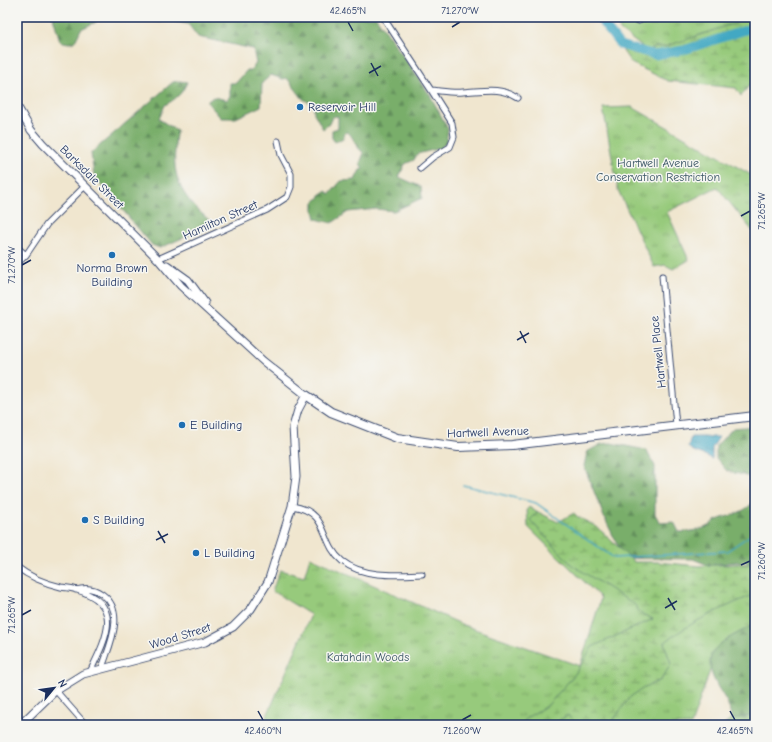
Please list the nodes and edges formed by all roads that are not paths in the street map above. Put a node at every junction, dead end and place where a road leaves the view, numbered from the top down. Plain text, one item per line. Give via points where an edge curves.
1 (383, 17) edge
2 (629, 17) edge
3 (646, 17) edge
4 (431, 90) junction
5 (518, 98) dead end
6 (17, 106) edge
7 (278, 141) dead end
8 (420, 168) dead end
9 (85, 186) junction
10 (17, 247) edge
11 (26, 255) junction
12 (158, 259) junction
13 (17, 264) edge
14 (662, 276) dead end
15 (188, 280) joint
16 (181, 286) joint
17 (214, 314) junction
18 (306, 395) junction
19 (755, 416) edge
20 (676, 425) junction
21 (292, 506) junction
22 (17, 567) edge
23 (422, 574) dead end
24 (76, 590) junction
25 (102, 668) junction
26 (90, 672) junction
27 (56, 691) junction
28 (20, 725) edge
29 (86, 725) edge
30 (200, 725) edge
31 (217, 725) edge

1 - 4 street
2 - 3 street via 639,21
4 - 5 street via 463,92 489,89 509,92
4 - 8 street via 452,123 454,137 450,147
6 - 9 street, Barksdale Street via 31,130
7 - 12 street, Hamilton Street via 281,156 291,174 291,187 287,197 267,210
9 - 11 street via 47,224
9 - 12 street, Barksdale Street
10 - 11 street
11 - 13 street
12 - 15 street, Barksdale Street
12 - 16 street, Barksdale Street
14 - 20 street, Hartwell Place
15 - 17 street, Hartwell Avenue
16 - 17 street, Hartwell Avenue
17 - 18 street, Hartwell Avenue via 263,361
18 - 20 main road, Hartwell Avenue via 331,412 376,431 397,438 458,447 512,445
18 - 21 street, Wood Street via 293,427 296,477
19 - 20 main road, Hartwell Avenue
21 - 23 street via 306,508 324,529 334,554 356,569 378,574
21 - 25 street, Wood Street via 268,582 251,609 233,628 221,636 190,647
22 - 24 street via 41,582
24 - 25 street via 97,590 111,603 114,611 114,633
24 - 26 street via 99,601 108,616 105,636
25 - 26 street, Wood Street
26 - 27 street, Wood Street
27 - 28 street, Wood Street
27 - 29 street
30 - 31 street

